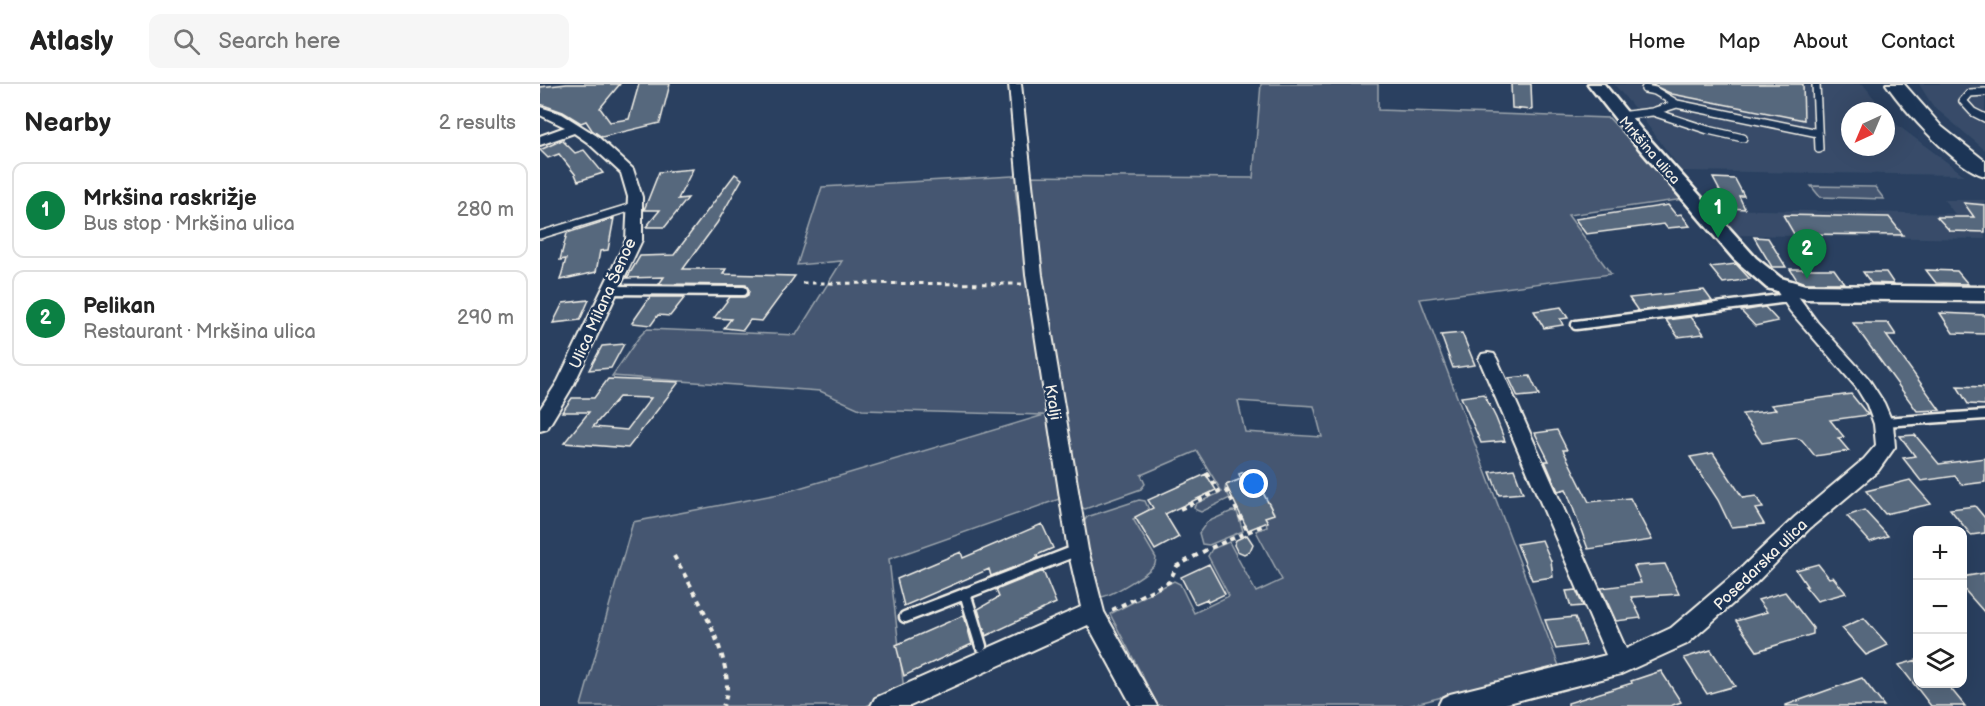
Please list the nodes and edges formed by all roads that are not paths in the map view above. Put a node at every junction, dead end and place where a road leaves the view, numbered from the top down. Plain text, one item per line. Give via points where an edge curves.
1 (1015, 84) edge
2 (1596, 84) edge
3 (1816, 84) edge
4 (1895, 84) edge
5 (1645, 89) dead end
6 (1985, 92) edge
7 (1677, 104) junction
8 (540, 111) edge
9 (1652, 112) junction
10 (1620, 116) junction
11 (1985, 118) edge
12 (575, 128) junction
13 (1818, 133) junction
14 (1743, 138) dead end
15 (540, 141) edge
16 (1819, 149) dead end
17 (1985, 170) edge
18 (634, 206) junction
19 (540, 235) edge
20 (610, 290) junction
21 (743, 291) dead end
22 (1786, 293) junction
23 (1985, 294) edge
24 (1576, 325) dead end
25 (1488, 358) dead end
26 (1985, 415) edge
27 (1884, 422) junction
28 (540, 424) edge
29 (1886, 447) joint
30 (1078, 550) junction
31 (965, 593) junction
32 (1102, 611) junction
33 (904, 617) dead end
34 (981, 646) dead end
35 (1621, 663) junction
36 (883, 706) edge
37 (1145, 706) edge
38 (1450, 706) edge

1 - 30 street, Kralji via 1035,284
2 - 10 street, Mrkšina ulica
3 - 13 lane
4 - 17 main road via 1936,131
5 - 7 lane
6 - 11 lane via 1970,93 1963,101 1972,112
7 - 9 lane
7 - 13 lane
8 - 12 street, Ulica Milana Šenoe
9 - 10 lane
9 - 14 lane
10 - 22 street, Mrkšina ulica via 1752,264
12 - 15 street
12 - 18 street, Ulica Milana Šenoe via 628,172
13 - 16 lane
18 - 19 lane
18 - 20 street, Ulica Milana Šenoe via 634,240
20 - 21 lane
20 - 28 street, Ulica Milana Šenoe via 565,384
22 - 23 street, Mrkšina ulica
22 - 24 lane
22 - 27 street, Mrkšina ulica via 1864,387
25 - 35 street
26 - 27 lane
27 - 29 street, Mrkšina ulica
29 - 35 street, Posedarska ulica via 1701,619 1679,636
30 - 31 lane
30 - 32 street, Kralji
31 - 33 lane
31 - 34 lane
32 - 36 street
32 - 37 street, Kralji via 1102,633
35 - 38 street, Posedarska ulica

